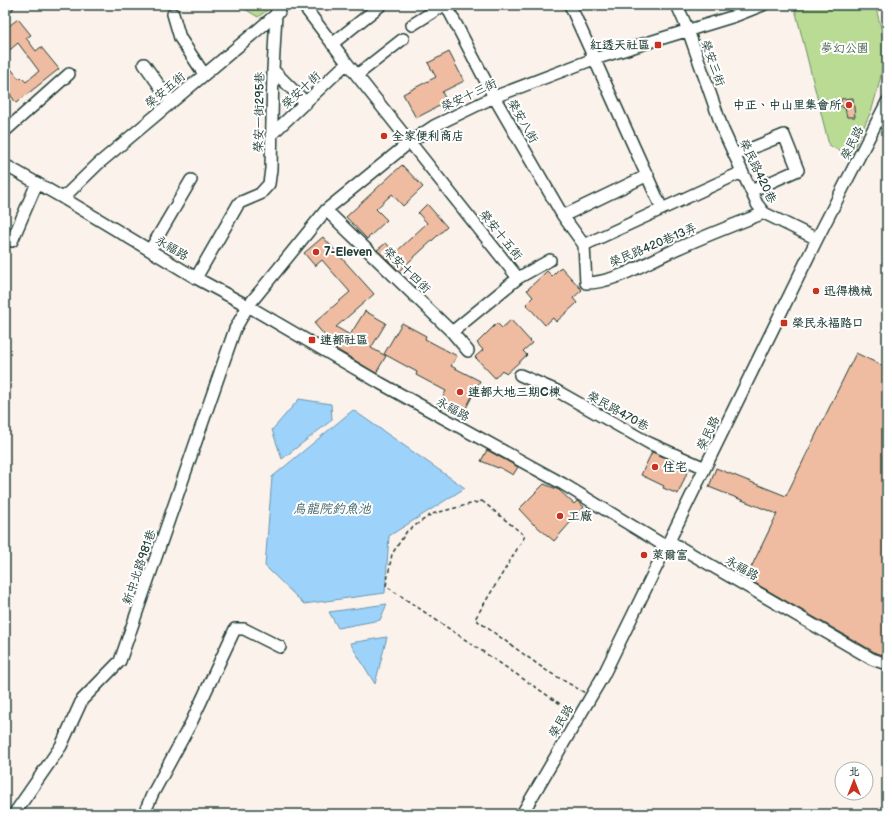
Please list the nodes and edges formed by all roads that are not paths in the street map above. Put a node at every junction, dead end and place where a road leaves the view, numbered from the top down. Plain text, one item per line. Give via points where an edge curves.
1 (8, 5) edge
2 (287, 5) edge
3 (303, 5) edge
4 (381, 5) edge
5 (445, 5) edge
6 (570, 5) edge
7 (677, 5) edge
8 (759, 6) edge
9 (5, 7) edge
10 (278, 9) edge
11 (734, 10) edge
12 (173, 14) dead end
13 (412, 24) dead end
14 (688, 30) junction
15 (403, 39) dead end
16 (332, 44) junction
17 (595, 58) junction
18 (347, 63) junction
19 (144, 64) dead end
20 (273, 70) junction
21 (69, 74) dead end
22 (204, 74) junction
23 (357, 75) junction
24 (494, 97) junction
25 (172, 102) junction
26 (887, 102) edge
27 (306, 103) junction
28 (723, 130) joint
29 (5, 131) edge
30 (271, 135) junction
31 (410, 142) junction
32 (735, 155) junction
33 (5, 165) edge
34 (742, 172) junction
35 (648, 175) junction
36 (191, 180) dead end
37 (37, 183) junction
38 (751, 191) junction
39 (63, 198) junction
40 (662, 209) junction
41 (326, 210) junction
42 (764, 213) junction
43 (562, 216) junction
44 (817, 239) junction
45 (12, 241) dead end
46 (584, 245) junction
47 (150, 250) junction
48 (550, 260) dead end
49 (196, 278) junction
50 (518, 278) junction
51 (248, 306) junction
52 (452, 332) junction
53 (468, 351) dead end
54 (520, 375) dead end
55 (705, 468) junction
56 (669, 541) junction
57 (280, 647) dead end
58 (887, 664) edge
59 (14, 814) edge
60 (144, 814) edge
61 (522, 814) edge

1 - 9 street
2 - 10 street, 榮安五街
3 - 16 street, 榮安十五街
4 - 16 street
5 - 13 street
5 - 24 street, 榮安八街
6 - 17 street
7 - 14 street, 榮安三街
8 - 11 street, 榮安十三街
10 - 20 street, 榮安一街295巷
10 - 22 street, 榮安五街
11 - 14 street, 榮安十三街
12 - 22 street via 180,38
14 - 17 street, 榮安十三街
14 - 28 street, 榮安三街
15 - 23 street
16 - 18 street, 榮安十五街
17 - 24 street, 榮安十三街
17 - 35 street
18 - 23 street, 榮安十五街
18 - 27 street, 榮安十街
19 - 25 street
20 - 27 street
20 - 30 street, 榮安一街295巷
21 - 29 street
22 - 25 street, 榮安五街
23 - 31 street, 榮安十五街
24 - 31 street, 榮安十三街 via 434,126
24 - 43 street, 榮安八街
25 - 39 street, 榮安五街 via 98,164
26 - 44 street, 榮民路
27 - 30 street, 榮安十街
28 - 32 street, 榮民路420巷
30 - 49 street, 榮安一街295巷 via 269,184 260,194 239,203
31 - 41 street, 榮安十三街
31 - 50 street, 榮安十五街
32 - 34 street, 榮民路420巷
32 - 38 street via 784,135 798,170
33 - 37 street, 永福路
34 - 38 street, 榮民路420巷
34 - 40 street
35 - 40 street
35 - 43 street
36 - 47 street
37 - 39 street, 永福路
37 - 45 street
38 - 42 street, 榮民路420巷
39 - 47 street, 永福路
40 - 46 street
41 - 51 street, 榮安十三街
41 - 52 street, 榮安十四街
42 - 44 street, 榮民路420巷
42 - 46 street, 榮民路420巷13弄 via 595,283 586,283
43 - 46 street, 榮安八街
44 - 55 street, 榮民路
47 - 49 street, 永福路
48 - 50 street
49 - 51 street, 永福路
50 - 52 street, 榮安十五街
51 - 56 street, 永福路 via 380,383 564,484 665,546
51 - 59 street, 新中北路981巷 via 235,329 120,661 82,700 61,746
52 - 53 street, 榮安十四街
54 - 55 street, 榮民路470巷 via 556,391 648,443
55 - 56 street, 榮民路
56 - 58 street, 永福路 via 872,659
56 - 61 street, 榮民路 via 603,676
57 - 60 street via 244,629 235,629 191,723

